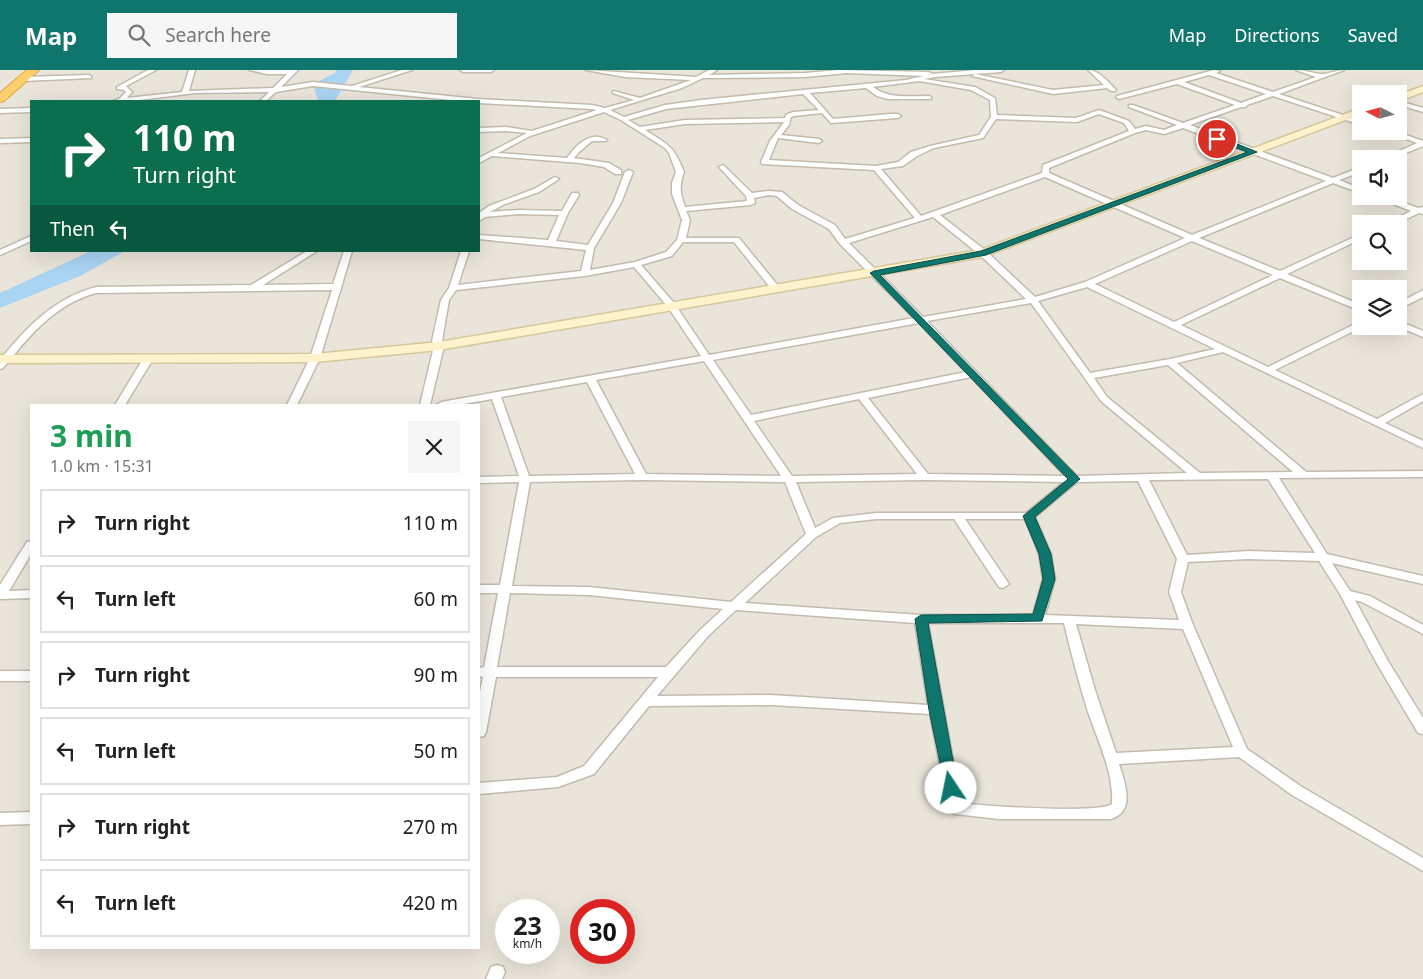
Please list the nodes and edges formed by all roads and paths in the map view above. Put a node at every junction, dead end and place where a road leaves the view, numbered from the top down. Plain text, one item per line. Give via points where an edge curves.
1 (34, 70) edge
2 (79, 70) edge
3 (153, 70) edge
4 (192, 70) edge
5 (252, 70) edge
6 (409, 70) edge
7 (463, 70) edge
8 (491, 70) edge
9 (589, 70) edge
10 (655, 70) edge
11 (714, 70) edge
12 (1001, 70) edge
13 (1091, 70) edge
14 (1219, 70) edge
15 (1300, 70) edge
16 (1341, 70) edge
17 (295, 71) edge
18 (967, 74) junction
19 (1209, 74) junction
20 (25, 75) edge
21 (935, 75) junction
22 (89, 77) dead end
23 (658, 77) junction
24 (699, 77) junction
25 (1323, 77) junction
26 (72, 78) junction
27 (912, 80) junction
28 (1176, 81) junction
29 (867, 85) junction
30 (1110, 86) junction
31 (350, 88) junction
32 (1423, 89) edge
33 (276, 90) junction
34 (185, 92) junction
35 (615, 92) dead end
36 (806, 92) junction
37 (0, 93) edge
38 (1275, 94) junction
39 (1408, 95) edge
40 (1119, 97) junction
41 (929, 98) dead end
42 (0, 99) edge
43 (638, 99) junction
44 (119, 100) edge
45 (264, 100) edge
46 (461, 100) edge
47 (480, 102) edge
48 (1131, 106) junction
49 (1244, 106) junction
50 (1408, 106) edge
51 (602, 109) junction
52 (30, 110) edge
53 (1423, 110) edge
54 (0, 111) edge
55 (824, 111) junction
56 (1352, 114) edge
57 (898, 116) dead end
58 (994, 117) junction
59 (1344, 117) junction
60 (1131, 118) junction
61 (623, 119) junction
62 (788, 120) junction
63 (1352, 120) edge
64 (1181, 126) junction
65 (640, 129) junction
66 (480, 130) edge
67 (532, 132) junction
68 (1133, 132) junction
69 (776, 136) junction
70 (1408, 138) edge
71 (30, 140) edge
72 (604, 140) dead end
73 (0, 141) edge
74 (819, 141) dead end
75 (1423, 143) edge
76 (1406, 150) edge
77 (1253, 152) junction
78 (489, 154) junction
79 (480, 160) edge
80 (568, 161) junction
81 (723, 167) dead end
82 (876, 168) junction
83 (618, 172) dead end
84 (629, 172) dead end
85 (1352, 173) edge
86 (1045, 174) junction
87 (555, 179) dead end
88 (1335, 181) junction
89 (1352, 188) edge
90 (575, 194) dead end
91 (750, 196) junction
92 (1116, 205) junction
93 (1405, 205) edge
94 (683, 209) junction
95 (1421, 210) edge
96 (564, 213) junction
97 (934, 214) junction
98 (480, 216) edge
99 (1407, 216) edge
100 (480, 217) edge
101 (920, 219) junction
102 (480, 237) edge
103 (30, 238) edge
104 (1192, 238) junction
105 (681, 240) junction
106 (1352, 240) edge
107 (843, 242) junction
108 (551, 243) junction
109 (590, 248) junction
110 (311, 252) edge
111 (348, 252) edge
112 (465, 252) edge
113 (0, 253) edge
114 (983, 253) junction
115 (636, 264) junction
116 (585, 273) junction
117 (874, 273) junction
118 (1278, 274) junction
119 (1088, 284) junction
120 (336, 287) junction
121 (253, 288) junction
122 (453, 288) junction
123 (776, 289) junction
124 (1423, 293) edge
125 (1033, 300) junction
126 (1407, 302) edge
127 (1352, 304) edge
128 (671, 306) junction
129 (922, 320) junction
130 (1174, 325) junction
131 (1407, 327) edge
132 (1352, 328) edge
133 (1423, 334) edge
134 (439, 346) junction
135 (1225, 349) junction
136 (148, 358) junction
137 (316, 358) junction
138 (706, 359) junction
139 (2, 361) edge
140 (1170, 362) junction
141 (1267, 371) junction
142 (972, 374) junction
143 (1088, 376) junction
144 (591, 380) junction
145 (861, 395) junction
146 (496, 396) junction
147 (1423, 398) edge
148 (121, 404) edge
149 (293, 404) edge
150 (425, 404) edge
151 (447, 404) edge
152 (747, 419) junction
153 (1378, 423) junction
154 (1423, 446) edge
155 (1423, 474) edge
156 (1302, 475) junction
157 (1197, 476) junction
158 (1272, 476) junction
159 (642, 477) junction
160 (925, 477) junction
161 (1142, 478) junction
162 (524, 479) junction
163 (789, 479) junction
164 (1074, 479) junction
165 (480, 480) edge
166 (1029, 516) junction
167 (958, 517) junction
168 (812, 535) junction
169 (30, 546) edge
170 (1323, 557) junction
171 (1183, 559) junction
172 (1423, 580) edge
173 (1003, 584) dead end
174 (480, 589) edge
175 (504, 589) junction
176 (30, 594) edge
177 (1346, 594) junction
178 (0, 595) edge
179 (732, 606) junction
180 (1038, 618) junction
181 (921, 619) junction
182 (1068, 619) junction
183 (1187, 625) junction
184 (1423, 630) edge
185 (485, 672) edge
186 (669, 672) junction
187 (0, 676) edge
188 (30, 676) edge
189 (646, 702) junction
190 (936, 710) junction
191 (480, 722) edge
192 (1423, 729) edge
193 (1242, 752) junction
194 (1111, 759) junction
195 (480, 788) edge
196 (30, 818) edge
197 (0, 819) edge
198 (1423, 865) edge

1 - 20 highway
2 - 26 street
3 - 44 street via 120,88 129,92
4 - 34 street
5 - 17 street
6 - 31 street
7 - 8 street
9 - 23 street
10 - 23 street
11 - 24 street
12 - 18 street
13 - 30 street
14 - 19 street
15 - 25 street
16 - 25 street
17 - 33 street
18 - 21 street
18 - 30 street via 1053,92
19 - 28 street
19 - 38 street
20 - 26 street
20 - 37 highway
20 - 42 highway
21 - 24 street via 848,71
21 - 27 street
22 - 26 street
23 - 24 street
24 - 43 street
25 - 38 street
27 - 29 street
27 - 58 street via 973,88 993,98
28 - 40 street
28 - 49 street
29 - 36 street
29 - 41 street via 879,95 888,97
30 - 40 street
31 - 33 street via 313,84
31 - 46 street
32 - 39 street
33 - 34 street
33 - 45 street
34 - 44 street via 157,98
35 - 43 street
36 - 55 street
36 - 61 street via 665,107
38 - 49 street
38 - 59 street
40 - 48 street
43 - 51 street
47 - 51 street
48 - 60 street
48 - 64 street
49 - 64 street
50 - 53 street
51 - 61 street
51 - 67 street
52 - 54 street
55 - 57 street via 832,121
55 - 62 street via 793,114 788,116
56 - 59 street
58 - 60 street via 1077,120 1099,112
58 - 82 street via 981,137 932,147 900,164
59 - 63 street
59 - 77 street
60 - 68 street
61 - 65 street
62 - 65 street via 684,122
62 - 69 street
64 - 68 street via 1164,132 1146,128
64 - 77 street
65 - 94 street via 672,152 680,172 676,194
66 - 67 street via 506,128
67 - 78 street
68 - 86 street via 1046,167
69 - 74 street
69 - 82 street via 765,162
70 - 75 street
71 - 73 street
72 - 80 street via 590,139
75 - 76 street
77 - 88 street
77 - 92 street
78 - 79 street
78 - 80 street
80 - 83 street via 606,165
81 - 91 street
82 - 101 street
84 - 109 street via 617,203
85 - 88 street
86 - 92 street
86 - 97 street
87 - 98 street via 524,197 488,208
88 - 89 street
88 - 104 street
90 - 96 street
91 - 94 street via 751,203
91 - 107 street via 779,194 795,207 832,227
92 - 104 street
92 - 114 street
93 - 95 street
94 - 105 street via 686,220
95 - 99 street
96 - 100 street via 519,212
96 - 108 street
97 - 101 street
97 - 114 street
101 - 107 street
102 - 108 street
103 - 113 street
104 - 118 street
104 - 119 street
105 - 115 street via 669,254
105 - 123 street via 736,240
106 - 118 street
107 - 117 street
108 - 109 street
109 - 116 street
110 - 121 street
111 - 120 street
112 - 122 street
114 - 117 street
114 - 125 street
115 - 116 street
115 - 128 street
116 - 122 street
117 - 123 street
117 - 129 street
118 - 127 street
118 - 130 street
119 - 125 street
119 - 130 street
120 - 121 street
120 - 137 street
121 - 139 street via 86,291 55,308
122 - 134 street via 445,300 437,341
123 - 128 street
124 - 126 street
125 - 129 street
125 - 143 street
128 - 134 street
128 - 138 street
129 - 138 street
129 - 142 street
130 - 135 street
131 - 133 street
132 - 141 street
134 - 137 street
134 - 150 street
135 - 140 street
135 - 141 street
136 - 137 street
136 - 139 street
136 - 148 street
137 - 149 street
138 - 144 street
138 - 152 street
140 - 143 street
140 - 156 street
141 - 153 street
142 - 145 street
142 - 164 street
143 - 157 street via 1104,399
144 - 146 street
144 - 159 street
145 - 152 street
145 - 160 street
146 - 151 street
146 - 162 street
147 - 153 street
152 - 163 street
153 - 154 street
155 - 156 street
156 - 158 street
157 - 158 street
157 - 161 street
158 - 170 street
159 - 162 street
159 - 163 street
160 - 163 street
160 - 164 street
161 - 164 street
161 - 171 street
162 - 165 street
162 - 175 street
163 - 168 street
164 - 166 street
166 - 167 street
166 - 180 street via 1045,554 1049,579
167 - 168 street via 876,516 837,520
167 - 173 street
168 - 179 street
169 - 178 street
170 - 171 street via 1249,555
170 - 172 street
170 - 177 street
171 - 183 street via 1175,592
174 - 175 street
175 - 179 street via 589,591
175 - 185 street
176 - 178 street
177 - 184 street via 1366,599
177 - 192 street
179 - 181 street
179 - 186 street
180 - 181 street
180 - 182 street
181 - 190 street
182 - 183 street
182 - 194 street
183 - 193 street
185 - 186 street
185 - 191 street
186 - 189 street
187 - 188 street
189 - 190 street via 771,700
189 - 195 street via 589,770 558,782
190 - 194 street via 955,808 999,813 1111,813 1119,807 1120,800
193 - 194 street
193 - 198 street via 1296,791
196 - 197 street

